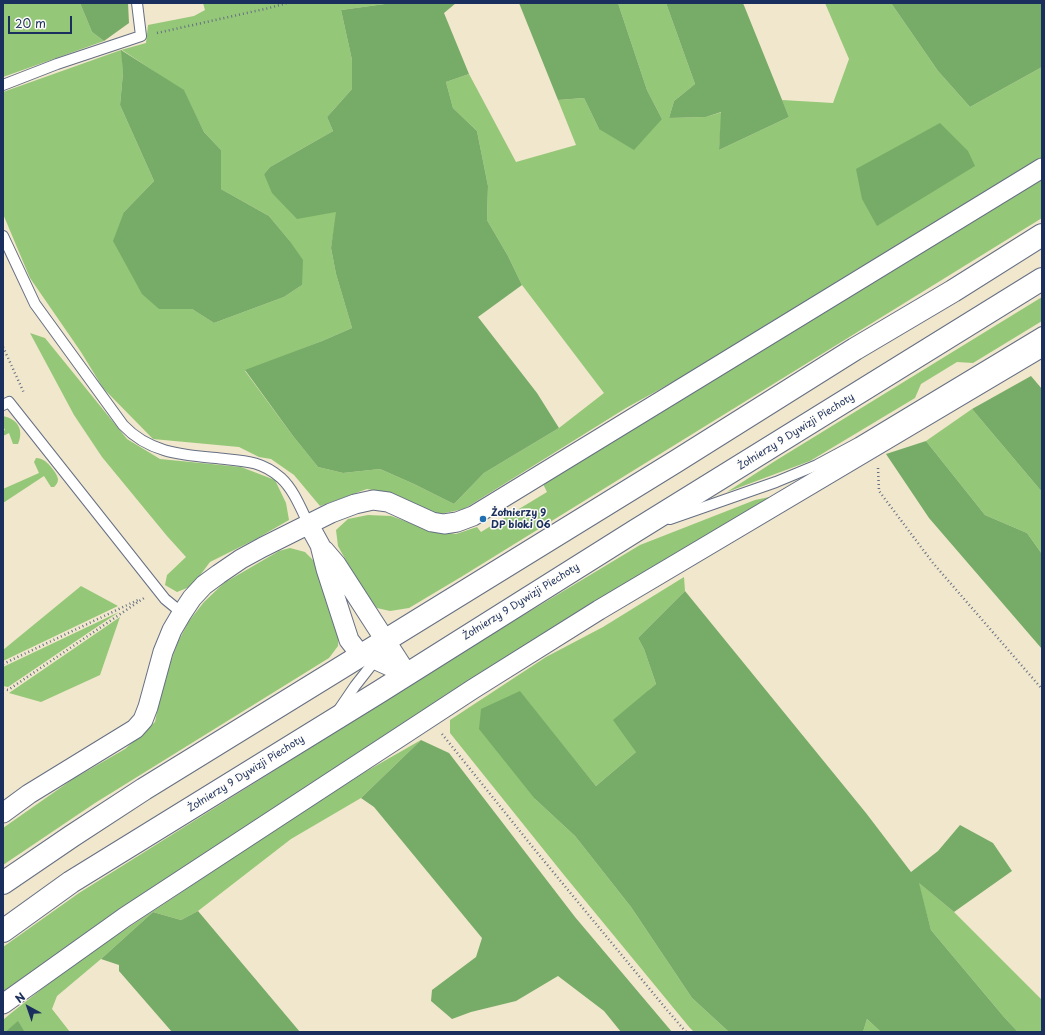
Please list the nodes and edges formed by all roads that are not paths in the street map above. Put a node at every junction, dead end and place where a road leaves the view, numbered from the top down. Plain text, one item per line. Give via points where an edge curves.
1 (137, 3) edge
2 (3, 85) edge
3 (1042, 168) edge
4 (1042, 235) edge
5 (3, 236) edge
6 (1042, 279) edge
7 (1042, 332) edge
8 (1042, 347) edge
9 (3, 405) edge
10 (309, 525) junction
11 (635, 531) junction
12 (320, 546) junction
13 (182, 613) junction
14 (386, 640) junction
15 (369, 657) junction
16 (407, 674) junction
17 (330, 722) junction
18 (3, 813) edge
19 (3, 883) edge
20 (3, 931) edge
21 (3, 1004) edge

1 - 2 lane via 141,36
3 - 10 street via 473,516 444,524 432,522 388,502 373,500 331,513
4 - 14 highway
5 - 10 lane via 35,304 131,434 150,446 164,450 250,462 268,468 292,491
6 - 11 highway, Żołnierzy 9 Dywizji Piechoty
7 - 11 lane via 817,465 776,482
8 - 21 street via 599,610 125,916
9 - 13 lane via 9,402 165,599
10 - 12 street
10 - 13 street via 263,547 219,574 192,598
11 - 16 highway, Żołnierzy 9 Dywizji Piechoty
12 - 14 street via 336,564
12 - 15 street via 349,640 356,649
13 - 18 street via 162,652 148,708 143,720 135,729 29,794
14 - 15 highway
14 - 16 street
15 - 16 street
15 - 17 lane via 355,686
15 - 19 highway via 144,789
16 - 17 highway, Żołnierzy 9 Dywizji Piechoty
17 - 20 highway, Żołnierzy 9 Dywizji Piechoty via 71,882

